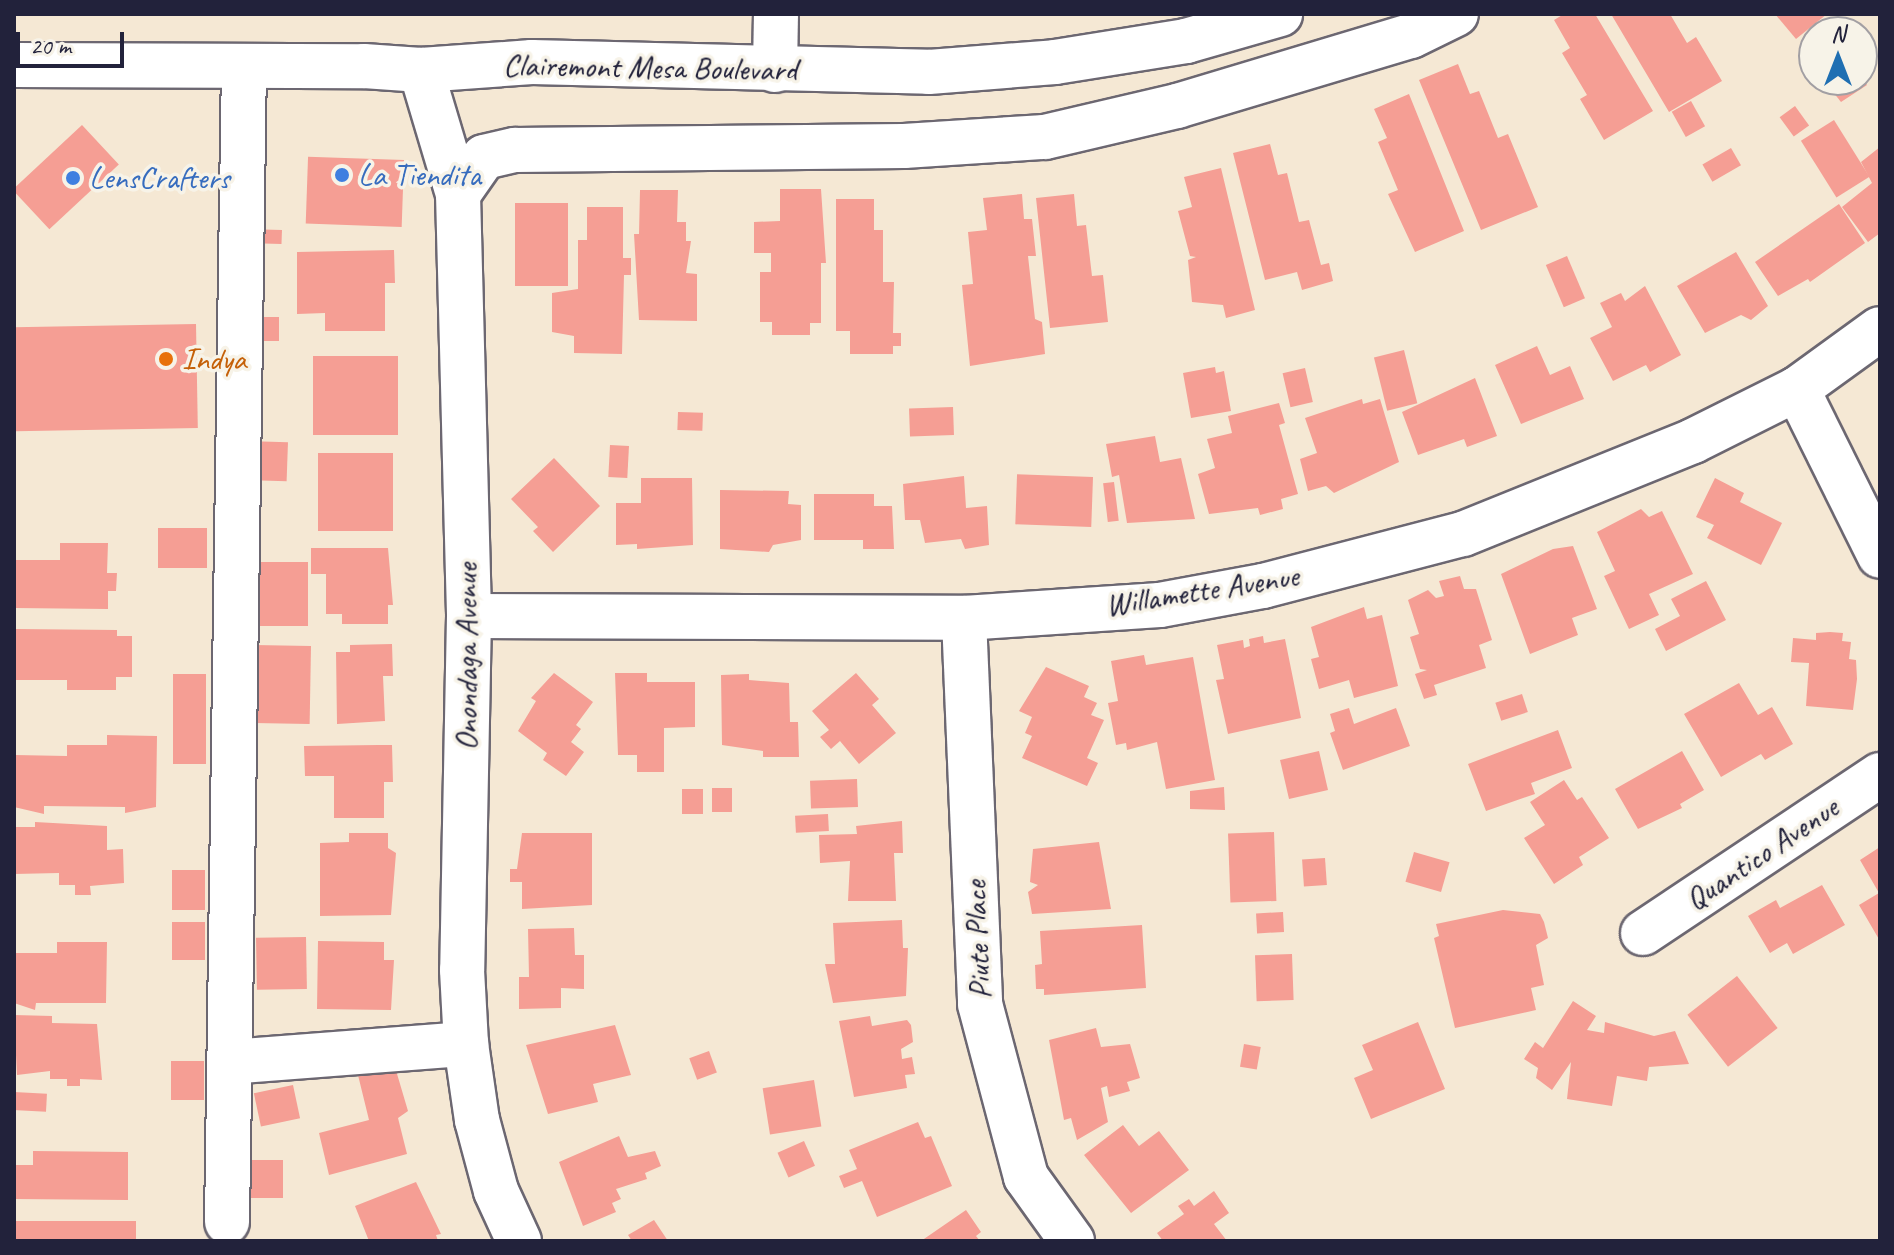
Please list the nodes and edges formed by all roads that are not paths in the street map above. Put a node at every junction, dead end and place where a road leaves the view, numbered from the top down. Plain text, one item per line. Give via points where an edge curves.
1 (776, 14) edge
2 (1280, 14) edge
3 (1456, 14) edge
4 (14, 65) edge
5 (244, 67) junction
6 (421, 70) junction
7 (775, 70) junction
8 (458, 194) junction
9 (1880, 329) edge
10 (1797, 389) junction
11 (1880, 556) edge
12 (469, 616) junction
13 (964, 618) junction
14 (1880, 775) edge
15 (1643, 933) dead end
16 (466, 1044) junction
17 (230, 1062) junction
18 (227, 1222) dead end
19 (519, 1241) edge
20 (1072, 1241) edge

1 - 7 street
2 - 7 street, Clairemont Mesa Boulevard via 1186,41 1055,62 929,72
3 - 8 street via 1411,36 1177,106 1045,137 904,146 515,150 484,157
4 - 5 street, Clairemont Mesa Boulevard
5 - 6 street, Clairemont Mesa Boulevard
5 - 17 street
6 - 7 street, Clairemont Mesa Boulevard via 532,62
6 - 8 street, Onondaga Avenue
8 - 12 street, Onondaga Avenue
9 - 10 street, Willamette Avenue
10 - 11 street
10 - 13 street, Willamette Avenue via 1693,441 1463,534 1263,586 1160,605
12 - 13 street, Willamette Avenue
12 - 16 street, Onondaga Avenue via 462,970
13 - 20 street, Piute Place via 980,1004 1026,1177
14 - 15 street, Quantico Avenue
16 - 17 street
16 - 19 street, Onondaga Avenue via 477,1120 496,1191
17 - 18 street

